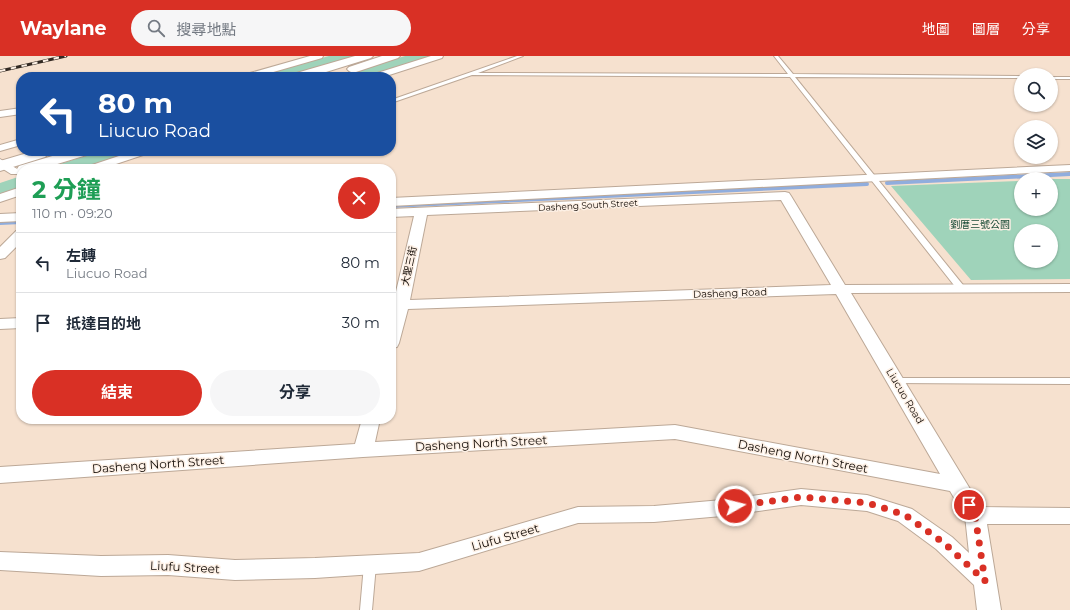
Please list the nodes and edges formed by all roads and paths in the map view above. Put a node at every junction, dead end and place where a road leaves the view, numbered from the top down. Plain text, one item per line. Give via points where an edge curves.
1 (319, 56) edge
2 (367, 56) edge
3 (394, 56) edge
4 (439, 56) edge
5 (521, 56) edge
6 (776, 56) edge
7 (263, 72) edge
8 (314, 72) edge
9 (343, 72) edge
10 (389, 72) edge
11 (473, 74) junction
12 (791, 76) junction
13 (1014, 77) edge
14 (1058, 78) edge
15 (1070, 78) edge
16 (396, 100) edge
17 (16, 112) edge
18 (0, 114) edge
19 (16, 143) edge
20 (0, 148) edge
21 (39, 156) edge
22 (64, 156) edge
23 (130, 156) edge
24 (20, 164) edge
25 (30, 164) edge
26 (105, 164) edge
27 (1070, 168) edge
28 (874, 179) junction
29 (16, 193) edge
30 (785, 196) joint
31 (0, 198) edge
32 (396, 202) edge
33 (421, 212) junction
34 (396, 213) edge
35 (16, 217) edge
36 (0, 218) edge
37 (16, 239) edge
38 (0, 255) edge
39 (960, 287) junction
40 (1070, 288) edge
41 (840, 289) junction
42 (396, 305) edge
43 (16, 323) edge
44 (0, 324) edge
45 (896, 381) junction
46 (1070, 381) edge
47 (370, 424) edge
48 (363, 450) junction
49 (0, 475) edge
50 (958, 485) junction
51 (975, 515) junction
52 (1070, 516) edge
53 (0, 561) edge
54 (370, 565) junction
55 (985, 581) junction
56 (366, 610) edge
57 (989, 610) edge

1 - 7 street
2 - 8 main road
3 - 9 main road
4 - 10 street
5 - 11 lane
6 - 12 lane
11 - 12 lane
11 - 16 lane
12 - 13 lane
12 - 28 lane
14 - 15 lane
17 - 18 street
19 - 20 street
21 - 24 main road
22 - 25 main road
23 - 26 street
27 - 28 street
28 - 32 street
28 - 39 lane
29 - 31 street
30 - 33 street, Dasheng South Street
30 - 41 street, Liucuo Road
33 - 34 street, Dasheng South Street
33 - 42 street, 大聖三街
35 - 36 street
37 - 38 street
39 - 40 street, Dasheng Road
39 - 41 street, Dasheng Road
41 - 42 street, Dasheng Road
41 - 45 street, Liucuo Road
43 - 44 street
45 - 46 lane
45 - 50 street, Liucuo Road
47 - 48 street
48 - 49 street, Dasheng North Street
48 - 50 street, Dasheng North Street via 675,432
50 - 51 street, Liucuo Road
51 - 52 street
51 - 55 street, Liucuo Road
53 - 54 street, Liufu Street via 101,566 168,565 235,570
54 - 55 street, Liufu Street via 419,562 578,516 654,514 801,497 868,503 905,515 944,543
54 - 56 lane
55 - 57 street, Liucuo Road

